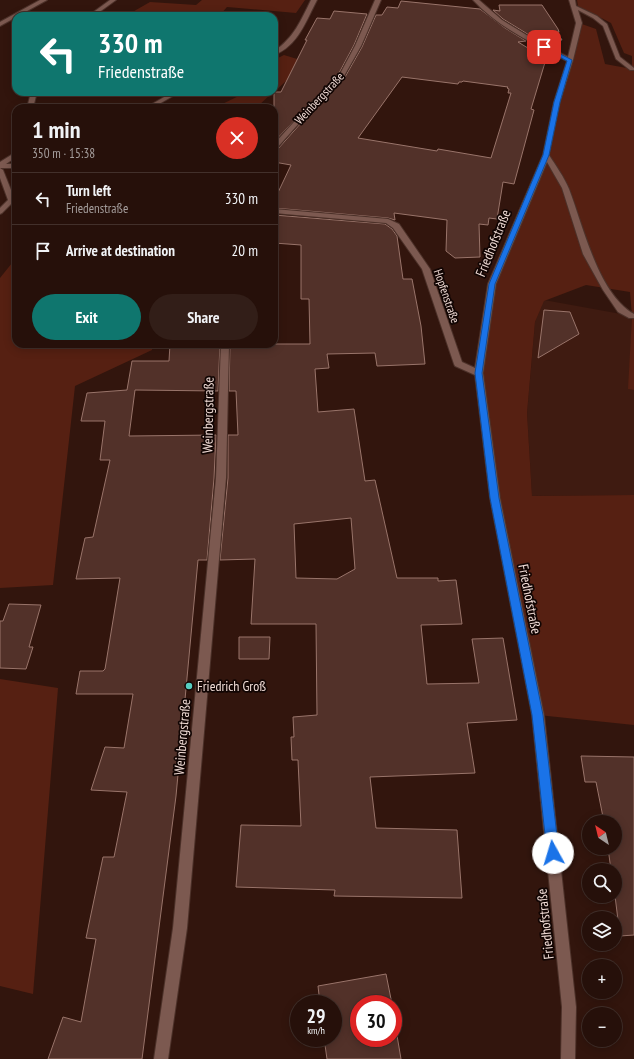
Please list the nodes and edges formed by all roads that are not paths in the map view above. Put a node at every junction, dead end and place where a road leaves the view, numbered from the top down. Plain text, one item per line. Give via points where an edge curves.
1 (44, 0) edge
2 (113, 0) edge
3 (314, 0) edge
4 (378, 0) edge
5 (476, 0) edge
6 (573, 3) edge
7 (22, 12) edge
8 (96, 12) edge
9 (12, 17) edge
10 (0, 24) edge
11 (278, 51) edge
12 (570, 60) junction
13 (632, 69) dead end
14 (170, 96) edge
15 (155, 104) edge
16 (278, 144) edge
17 (546, 155) junction
18 (12, 157) edge
19 (0, 165) edge
20 (12, 166) edge
21 (0, 170) edge
22 (12, 194) edge
23 (12, 200) edge
24 (278, 211) edge
25 (0, 212) edge
26 (632, 316) dead end
27 (224, 348) edge
28 (478, 373) junction
29 (162, 1059) edge
30 (568, 1059) edge

1 - 7 street
2 - 8 street
3 - 11 street via 300,30 288,46
4 - 16 street, Weinbergstraße via 342,75
5 - 12 street via 500,21
6 - 12 street, Friedhofstraße via 579,23
6 - 13 street, Friedhofstraße via 605,25 618,58
9 - 10 street
12 - 17 street, Friedhofstraße via 557,102
14 - 15 street
17 - 26 street via 565,188 588,254 607,290 621,310
17 - 28 street, Friedhofstraße via 492,284
18 - 19 street
19 - 20 street
21 - 22 street
23 - 25 street
24 - 28 street, Hopfenstraße via 388,221 396,226 426,269 458,364
27 - 29 street, Weinbergstraße via 221,478 180,928
28 - 30 street, Friedhofstraße via 495,498 538,715 569,1007

